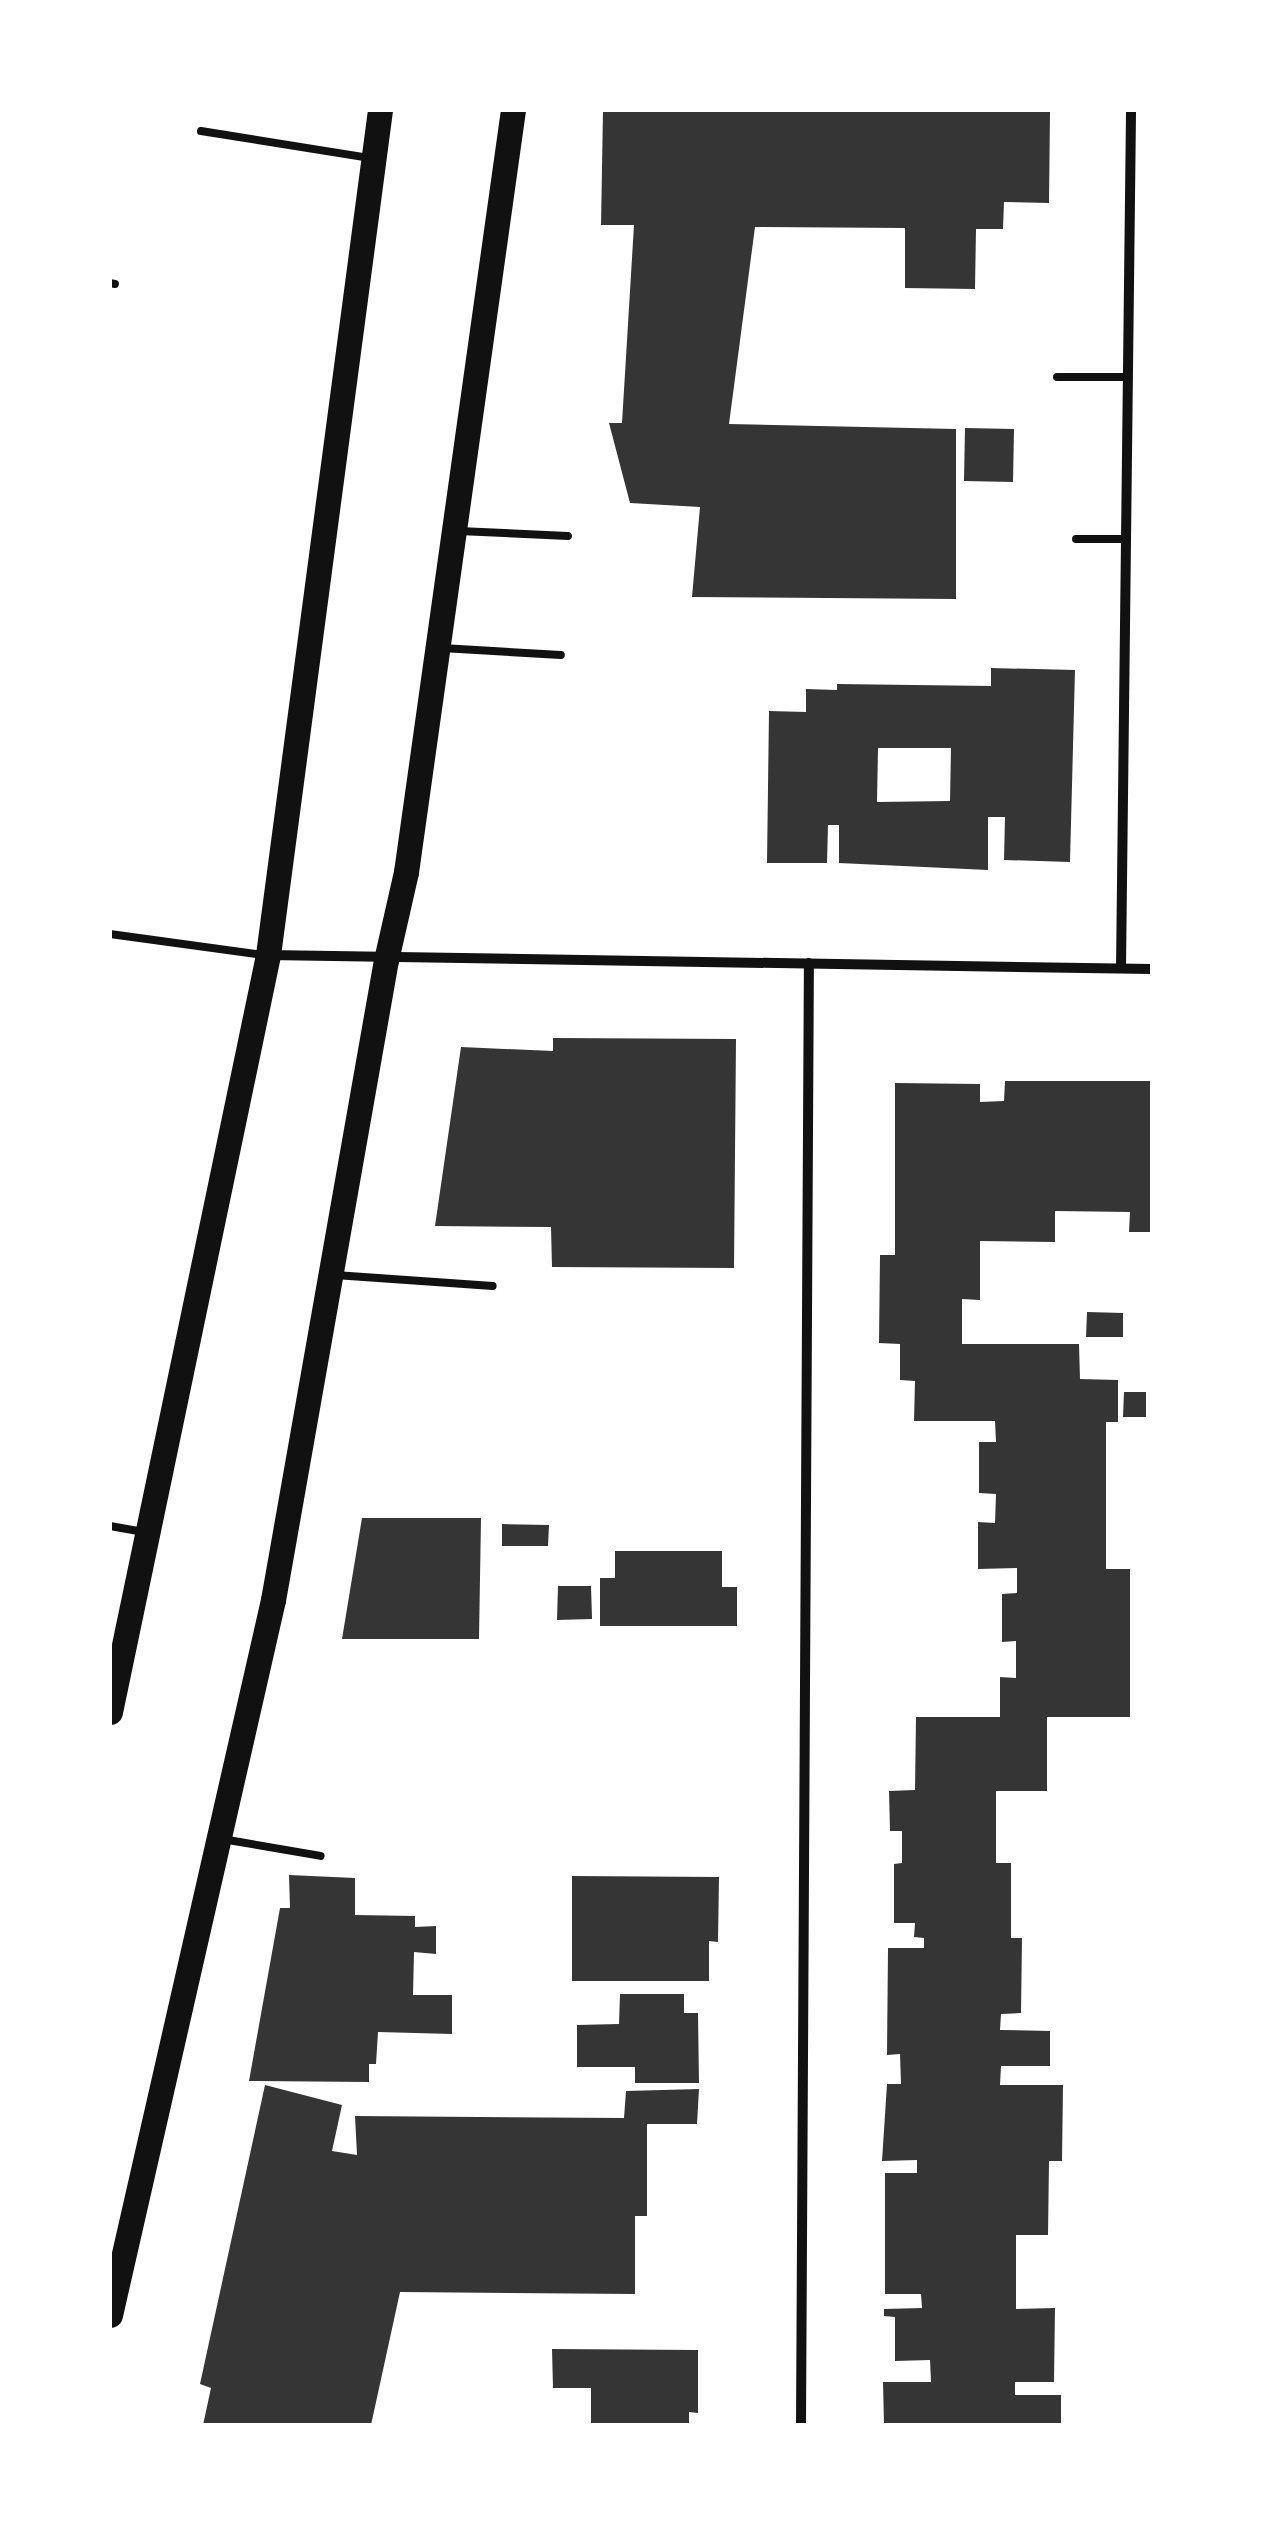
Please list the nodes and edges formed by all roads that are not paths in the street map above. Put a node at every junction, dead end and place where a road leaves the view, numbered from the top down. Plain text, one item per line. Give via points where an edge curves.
1 (380, 110) edge
2 (512, 110) edge
3 (1131, 110) edge
4 (201, 130) dead end
5 (373, 158) junction
6 (1057, 377) dead end
7 (1127, 377) junction
8 (454, 531) junction
9 (568, 536) dead end
10 (1076, 539) dead end
11 (1125, 539) junction
12 (438, 648) junction
13 (561, 655) dead end
14 (110, 934) edge
15 (268, 956) junction
16 (386, 960) junction
17 (809, 963) junction
18 (1121, 968) junction
19 (1152, 969) edge
20 (331, 1274) junction
21 (493, 1286) dead end
22 (110, 1526) edge
23 (150, 1533) junction
24 (110, 1712) edge
25 (222, 1839) junction
26 (321, 1856) dead end
27 (110, 2315) edge
28 (800, 2425) edge

1 - 5 main road
2 - 8 main road
3 - 7 street
4 - 5 lane
5 - 15 main road
6 - 7 lane
7 - 11 street
8 - 9 lane
8 - 12 main road
10 - 11 lane
11 - 18 street
12 - 13 lane
12 - 16 main road via 406,872
14 - 15 lane
15 - 16 street
15 - 23 main road
16 - 17 street
16 - 20 main road
17 - 18 street
17 - 28 street
18 - 19 street
20 - 21 lane
20 - 25 main road via 274,1600
22 - 23 lane
23 - 24 main road
25 - 26 lane
25 - 27 main road

